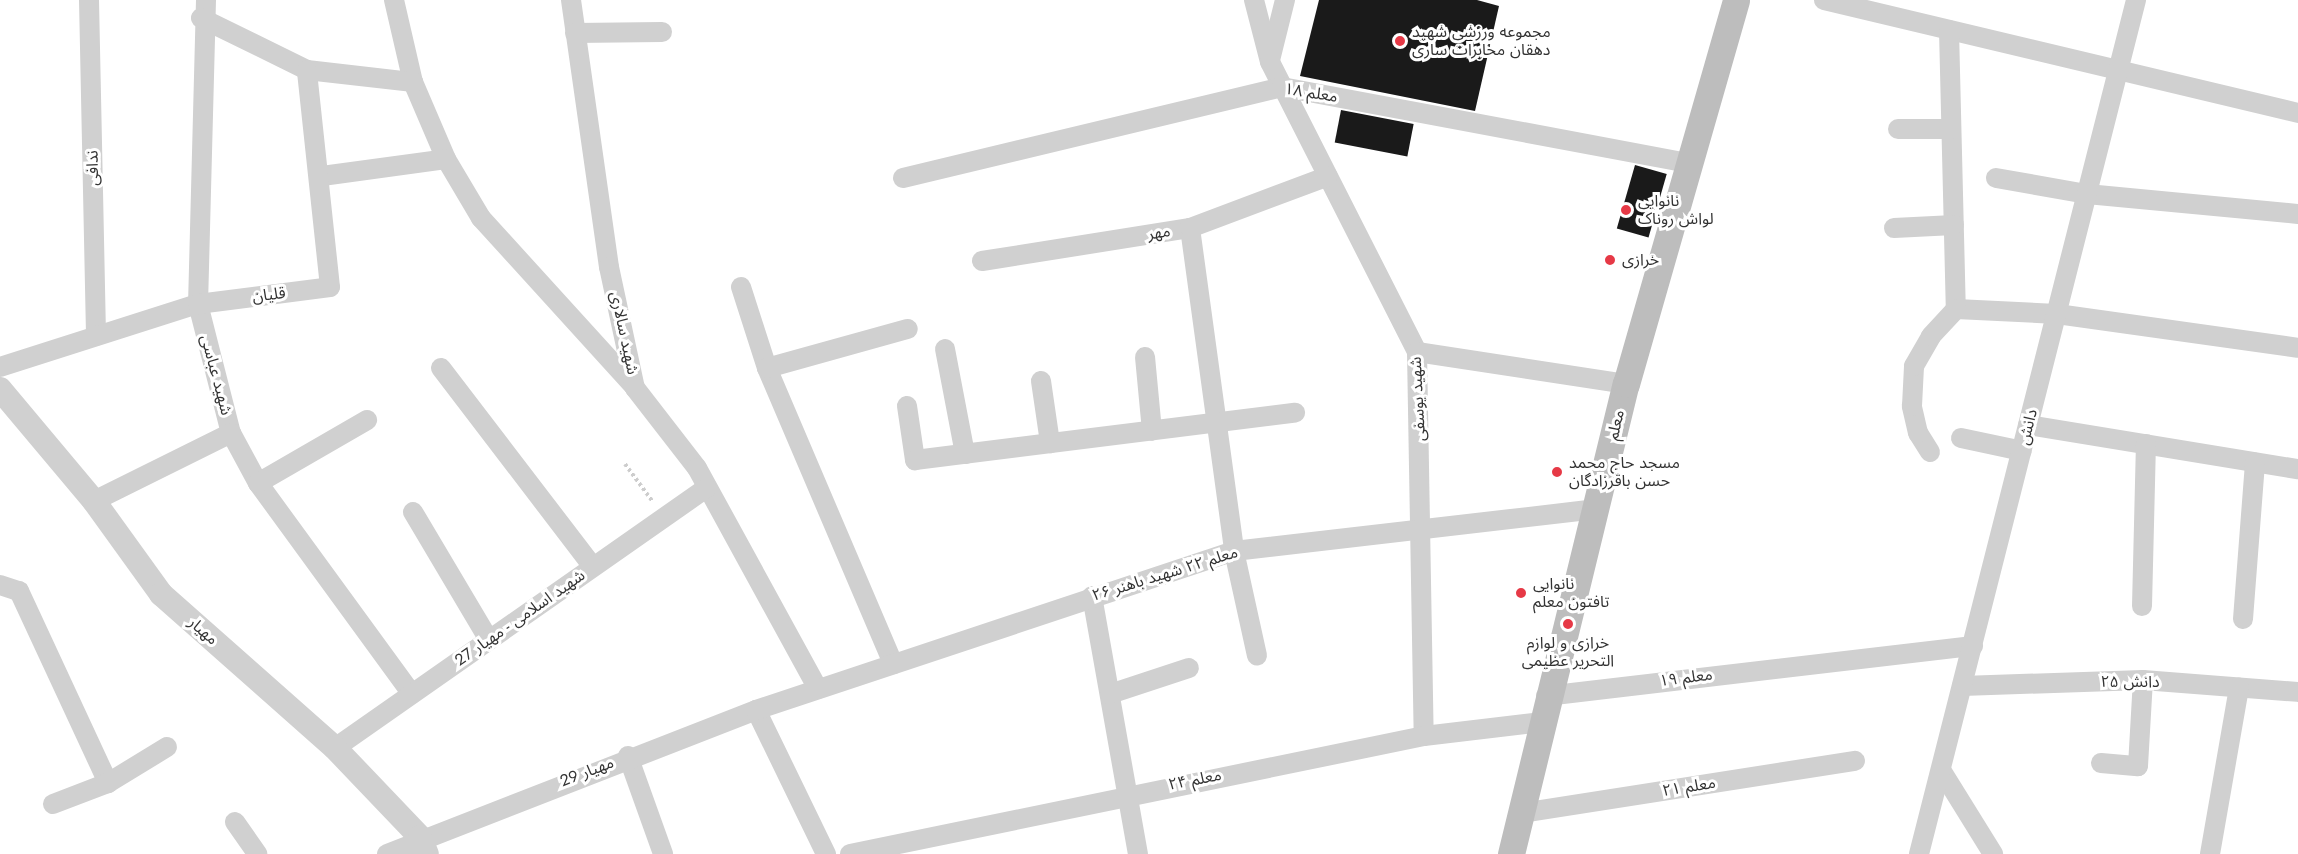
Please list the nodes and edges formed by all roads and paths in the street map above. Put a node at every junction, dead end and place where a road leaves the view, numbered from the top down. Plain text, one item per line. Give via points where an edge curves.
1 (89, 0) edge
2 (394, 0) edge
3 (571, 0) edge
4 (1254, 0) edge
5 (1286, 0) edge
6 (1736, 0) edge
7 (1824, 0) edge
8 (2136, 0) edge
9 (203, 9) edge
10 (1949, 30) junction
11 (662, 32) dead end
12 (575, 33) junction
13 (1270, 62) junction
14 (307, 70) junction
15 (2118, 70) junction
16 (413, 82) junction
17 (1282, 87) junction
18 (2298, 113) edge
19 (1898, 129) dead end
20 (1951, 129) junction
21 (446, 159) junction
22 (1688, 164) junction
23 (322, 176) junction
24 (1328, 176) junction
25 (903, 178) dead end
26 (1996, 178) dead end
27 (2087, 194) junction
28 (2298, 214) edge
29 (1954, 225) junction
30 (1190, 228) junction
31 (1894, 228) dead end
32 (982, 261) dead end
33 (741, 287) dead end
34 (198, 304) junction
35 (1956, 309) junction
36 (2056, 314) junction
37 (908, 329) dead end
38 (96, 336) junction
39 (2298, 348) edge
40 (945, 349) dead end
41 (1417, 352) junction
42 (1145, 357) dead end
43 (0, 367) edge
44 (441, 368) dead end
45 (767, 368) junction
46 (1041, 381) dead end
47 (1626, 384) junction
48 (635, 388) junction
49 (0, 389) edge
50 (907, 406) dead end
51 (1295, 413) dead end
52 (367, 420) dead end
53 (1221, 423) junction
54 (2028, 425) junction
55 (1152, 431) junction
56 (231, 433) junction
57 (1961, 438) dead end
58 (1050, 444) junction
59 (2146, 444) junction
60 (2022, 451) junction
61 (1930, 452) dead end
62 (965, 454) junction
63 (2255, 462) junction
64 (625, 464) dead end
65 (2298, 469) edge
66 (258, 483) junction
67 (706, 488) junction
68 (94, 501) junction
69 (1597, 509) junction
70 (413, 512) dead end
71 (665, 517) junction
72 (1424, 529) junction
73 (1234, 551) junction
74 (592, 567) junction
75 (0, 585) edge
76 (1092, 596) junction
77 (2142, 606) dead end
78 (2243, 619) dead end
79 (489, 640) junction
80 (1973, 646) junction
81 (1257, 656) dead end
82 (893, 664) junction
83 (1189, 668) dead end
84 (2143, 680) junction
85 (1962, 686) junction
86 (2239, 687) junction
87 (818, 689) junction
88 (2298, 692) edge
89 (412, 694) junction
90 (1110, 694) junction
91 (1544, 709) junction
92 (756, 710) junction
93 (1424, 735) junction
94 (167, 747) dead end
95 (335, 748) junction
96 (628, 756) junction
97 (1855, 761) dead end
98 (2101, 763) dead end
99 (1941, 770) junction
100 (108, 783) junction
101 (1128, 793) junction
102 (53, 804) dead end
103 (1522, 813) junction
104 (235, 822) dead end
105 (423, 845) edge
106 (257, 854) edge
107 (387, 854) edge
108 (663, 854) edge
109 (826, 854) edge
110 (850, 854) edge
111 (1138, 854) edge
112 (1511, 854) edge
113 (1919, 854) edge
114 (1993, 854) edge
115 (2210, 854) edge

1 - 38 street, ندافی
2 - 16 street
3 - 12 street, شهید سالاری
4 - 13 street, شهید یوسفی
5 - 13 street
6 - 22 main road, معلم
7 - 10 street
8 - 15 street, دانش
9 - 14 street
9 - 34 street, شهید عباسی
10 - 15 street
10 - 20 street
11 - 12 street
12 - 48 street, شهید سالاری via 609,267
13 - 17 street, شهید یوسفی
14 - 16 street
14 - 23 street, قلیان
15 - 18 street
15 - 27 street, دانش
16 - 21 street
17 - 22 street, معلم ۱۸
17 - 24 street, شهید یوسفی
17 - 25 street, معلم ۱۸
19 - 20 street
20 - 29 street
21 - 23 street
21 - 48 street via 481,218
22 - 47 main road, معلم
23 - 34 street, قلیان via 330,287
24 - 30 street, مهر
24 - 41 street, شهید یوسفی
26 - 27 street
27 - 28 street
27 - 36 street, دانش
29 - 31 street
29 - 35 street
30 - 32 street, مهر
30 - 53 street
33 - 45 street
34 - 38 street, قلیان
34 - 56 street, شهید عباسی
35 - 36 street
35 - 61 street via 1930,336 1914,366 1912,406 1918,434
36 - 39 street
36 - 54 street, دانش
37 - 45 street
38 - 43 street, قلیان
40 - 62 street
41 - 47 street
41 - 72 street, شهید یوسفی
42 - 55 street
44 - 74 street
45 - 82 street
46 - 58 street
47 - 69 main road, معلم
48 - 67 street, شهید سالاری
49 - 68 street, مهیار
50 - 62 street via 915,460
51 - 53 street
52 - 66 street
53 - 55 street
53 - 73 street
54 - 59 street
54 - 60 street, دانش
55 - 58 street
56 - 66 street, شهید عباسی
56 - 68 street
57 - 60 street
58 - 62 street
59 - 63 street
59 - 77 street
60 - 80 street, دانش
63 - 65 street
63 - 78 street
64 - 71 path
66 - 89 street, شهید عباسی
67 - 71 street, شهید اسلامی - مهیار 27
67 - 87 street, شهید سالاری
68 - 95 street, مهیار via 161,594
69 - 72 street, معلم ۲۲ شهید باهنر ۲۶
69 - 91 main road, معلم
70 - 79 street
71 - 74 street, شهید اسلامی - مهیار 27
72 - 73 street, معلم ۲۲ شهید باهنر ۲۶
72 - 93 street, شهید یوسفی
73 - 76 street, معلم ۲۲ شهید باهنر ۲۶
73 - 81 street
74 - 79 street, شهید اسلامی - مهیار 27
75 - 100 street via 19,591
76 - 82 street, معلم ۲۲ شهید باهنر ۲۶
76 - 90 street
79 - 89 street, شهید اسلامی - مهیار 27
80 - 85 street, دانش
80 - 91 street, معلم ۱۹ via 1826,660
82 - 87 street, معلم ۲۲ شهید باهنر ۲۶
83 - 90 street
84 - 85 street, دانش ۲۵
84 - 86 street, دانش ۲۵
84 - 98 street via 2138,766
85 - 99 street, دانش
86 - 88 street, دانش ۲۵
86 - 115 street
87 - 92 street, مهیار 29
89 - 95 street, شهید اسلامی - مهیار 27
90 - 101 street
91 - 93 street, معلم ۲۴
91 - 103 main road, معلم
92 - 96 street, مهیار 29
92 - 109 street
93 - 101 street, معلم ۲۴
94 - 100 street
95 - 105 street, مهیار
96 - 105 street, مهیار 29
96 - 108 street
97 - 103 street, معلم ۲۱
99 - 113 street, دانش
99 - 114 street
100 - 102 street
101 - 110 street, معلم ۲۴
101 - 111 street
103 - 112 main road, معلم
104 - 106 street
105 - 107 street, مهیار 29

